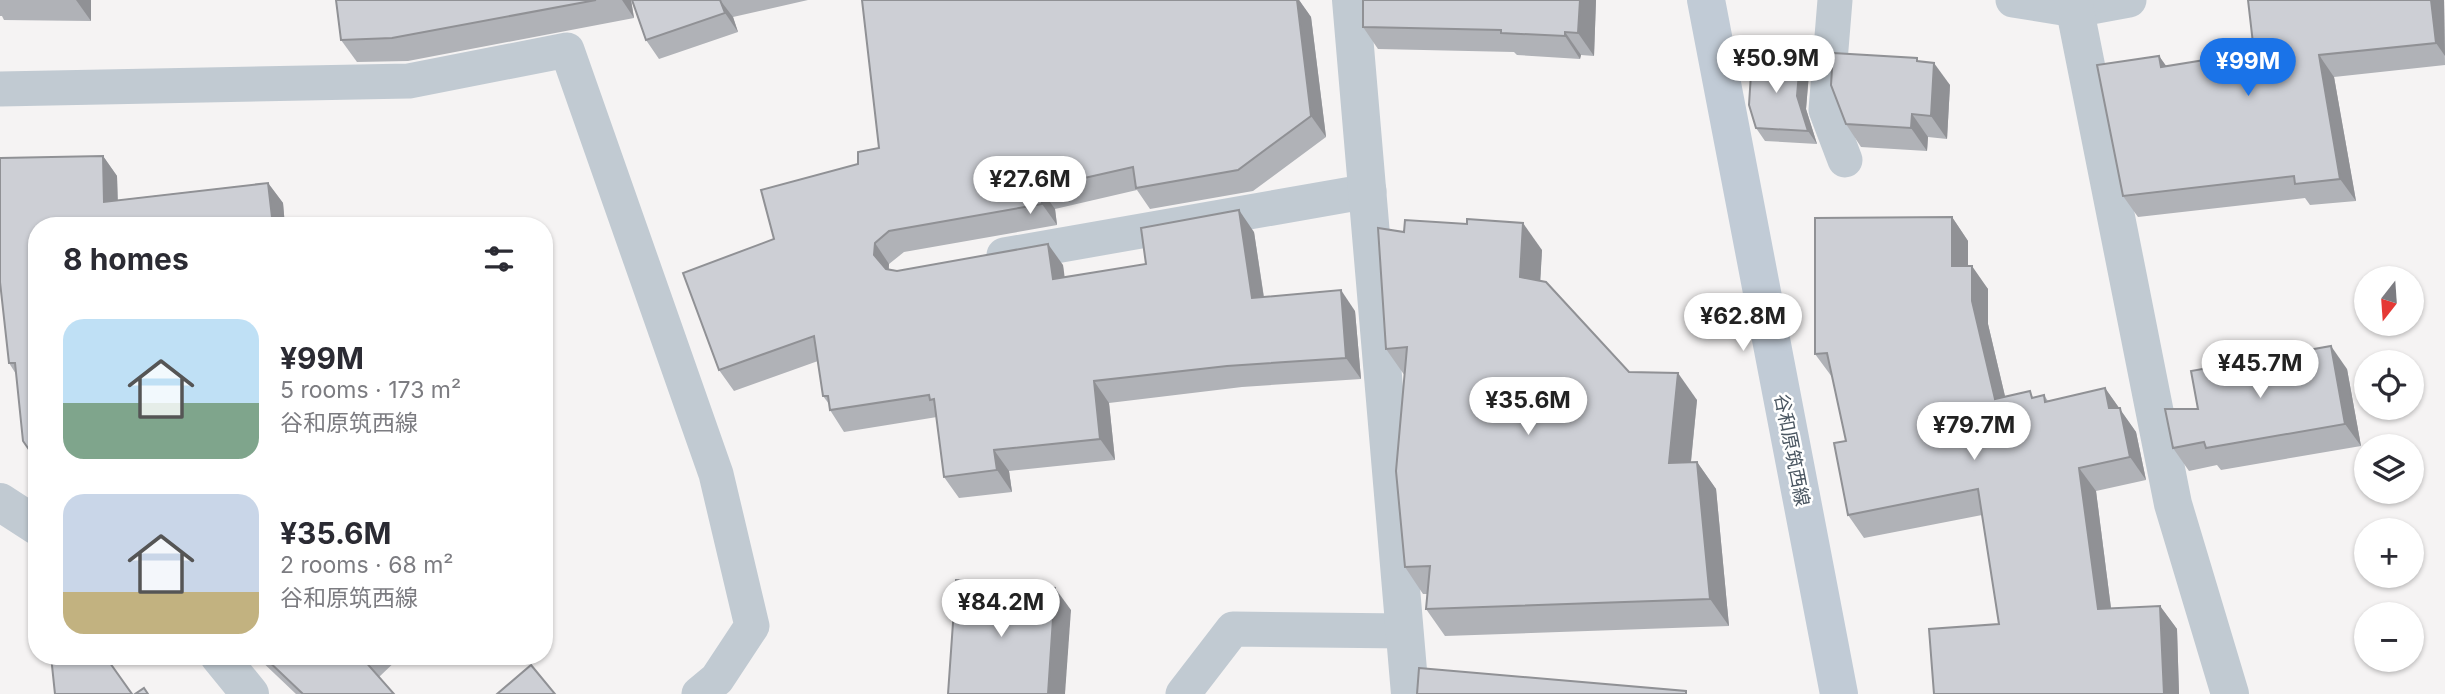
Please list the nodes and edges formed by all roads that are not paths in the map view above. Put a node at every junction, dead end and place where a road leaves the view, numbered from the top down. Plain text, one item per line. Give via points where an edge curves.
1 (1351, 0) edge
2 (1706, 0) edge
3 (1835, 0) edge
4 (2013, 0) edge
5 (2129, 0) edge
6 (2074, 5) edge
7 (0, 89) edge
8 (1845, 160) dead end
9 (1369, 191) junction
10 (976, 260) edge
11 (0, 502) edge
12 (28, 520) edge
13 (1405, 631) junction
14 (226, 665) edge
15 (250, 694) edge
16 (699, 694) edge
17 (1183, 694) edge
18 (1410, 694) edge
19 (1839, 694) edge
20 (2230, 694) edge

1 - 9 street
2 - 19 main road, 谷和原筑西線
3 - 8 lane via 1826,110
4 - 6 lane
5 - 6 lane
6 - 20 street via 2173,504
7 - 16 lane via 409,81 567,50 716,474 752,626 718,678
9 - 10 lane
9 - 13 street
11 - 12 street
13 - 17 lane via 1233,629
13 - 18 street
14 - 15 street

